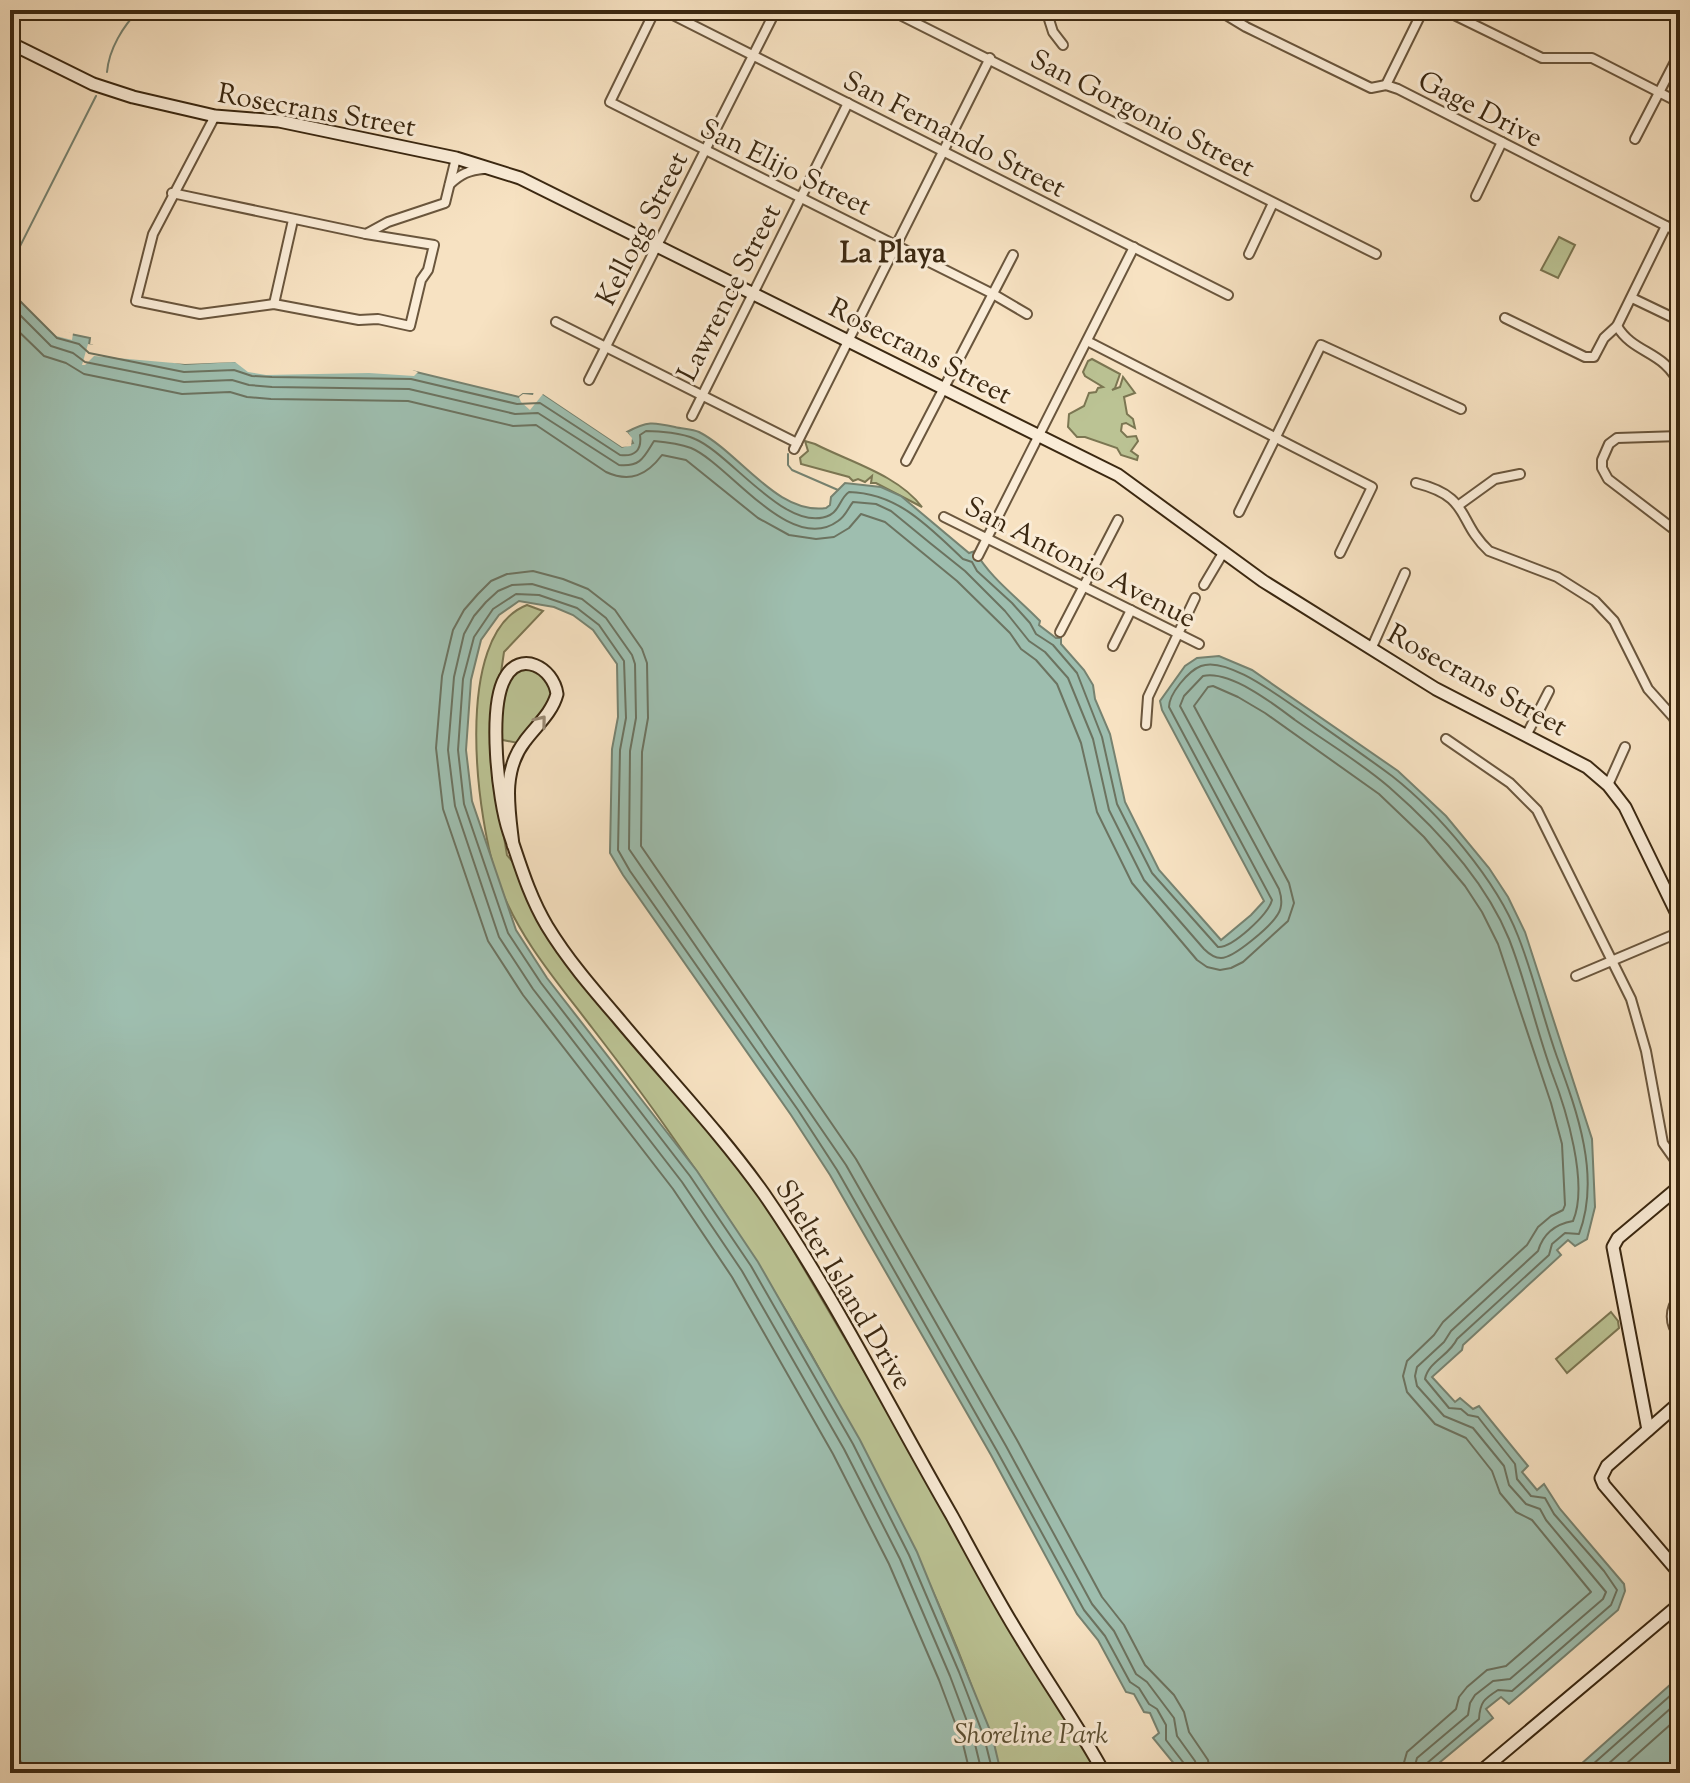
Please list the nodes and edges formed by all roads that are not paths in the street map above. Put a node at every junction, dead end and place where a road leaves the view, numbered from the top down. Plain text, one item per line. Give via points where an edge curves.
1 (655, 10) edge
2 (663, 10) edge
3 (776, 10) edge
4 (1046, 10) edge
5 (1218, 10) edge
6 (1422, 10) edge
7 (1444, 10) edge
8 (893, 11) edge
9 (10, 43) edge
10 (1063, 45) dead end
11 (1680, 52) edge
12 (753, 55) junction
13 (990, 58) junction
14 (1386, 85) junction
15 (1660, 92) junction
16 (848, 103) junction
17 (1680, 103) edge
18 (215, 116) junction
19 (1635, 139) dead end
20 (1502, 142) junction
21 (705, 150) junction
22 (944, 151) junction
23 (456, 158) junction
24 (492, 169) junction
25 (450, 185) junction
26 (172, 193) junction
27 (1476, 196) dead end
28 (800, 198) junction
29 (1273, 203) junction
30 (293, 220) junction
31 (1666, 226) junction
32 (1680, 233) edge
33 (366, 234) junction
34 (657, 244) junction
35 (895, 245) junction
36 (1134, 247) junction
37 (1249, 254) dead end
38 (1376, 254) dead end
39 (1013, 255) dead end
40 (753, 293) junction
41 (993, 294) junction
42 (1228, 295) dead end
43 (1632, 298) junction
44 (274, 304) junction
45 (1027, 314) dead end
46 (1505, 318) dead end
47 (1680, 321) edge
48 (556, 322) dead end
49 (1617, 326) junction
50 (848, 340) junction
51 (1087, 341) junction
52 (606, 347) junction
53 (589, 380) dead end
54 (1680, 386) edge
55 (944, 389) junction
56 (701, 395) junction
57 (1461, 409) dead end
58 (692, 416) dead end
59 (1039, 436) junction
60 (1680, 436) edge
61 (1278, 437) junction
62 (906, 461) dead end
63 (1520, 474) dead end
64 (1416, 483) dead end
65 (1459, 505) junction
66 (1239, 512) dead end
67 (944, 517) dead end
68 (1118, 520) dead end
69 (1680, 534) edge
70 (987, 539) junction
71 (1223, 553) junction
72 (1340, 553) dead end
73 (978, 556) dead end
74 (1405, 573) dead end
75 (1204, 585) dead end
76 (1083, 587) junction
77 (1195, 598) dead end
78 (1131, 610) junction
79 (1060, 632) dead end
80 (1178, 635) junction
81 (1199, 644) dead end
82 (1113, 646) dead end
83 (1372, 647) junction
84 (1549, 691) dead end
85 (1677, 719) edge
86 (1146, 725) dead end
87 (496, 736) junction
88 (1526, 736) junction
89 (1680, 738) edge
90 (1446, 739) dead end
91 (520, 747) junction
92 (1625, 747) dead end
93 (1608, 785) junction
94 (513, 845) junction
95 (1680, 920) edge
96 (1680, 932) edge
97 (1612, 961) junction
98 (1576, 976) dead end
99 (1680, 1167) edge
100 (1680, 1186) edge
101 (1679, 1296) edge
102 (1680, 1337) edge
103 (1680, 1402) edge
104 (1648, 1430) junction
105 (1680, 1574) edge
106 (1680, 1604) edge
107 (1104, 1773) edge
108 (1479, 1773) edge

1 - 21 street, San Elijo Street via 610,102
2 - 12 street, San Fernando Street
3 - 12 street, Kellogg Street
4 - 10 street
5 - 14 street, Gage Drive via 1371,88
6 - 14 street
7 - 15 street via 1542,58 1592,58
8 - 13 street, San Gorgonio Street
9 - 18 street, Rosecrans Street via 93,84
11 - 15 street
12 - 16 street, San Fernando Street
12 - 21 street, Kellogg Street
13 - 22 street
13 - 29 street, San Gorgonio Street
14 - 20 street, Gage Drive
15 - 17 street
15 - 19 street
16 - 22 street, San Fernando Street
16 - 28 street, Lawrence Street
18 - 23 street, Rosecrans Street via 279,121
18 - 26 street
20 - 27 street
20 - 31 street, Gage Drive
21 - 28 street, San Elijo Street
21 - 34 street, Kellogg Street
22 - 35 street
22 - 36 street, San Fernando Street
23 - 24 street, Rosecrans Street
23 - 25 street
24 - 25 street via 472,170
24 - 34 street, Rosecrans Street
25 - 33 street via 445,203
26 - 30 street
26 - 44 street via 153,234 136,301 200,314
28 - 35 street, San Elijo Street
28 - 40 street, Lawrence Street
29 - 37 street
29 - 38 street, San Gorgonio Street
30 - 33 street
30 - 44 street
31 - 32 street, Gage Drive
31 - 43 street
33 - 44 street via 434,245 410,326
34 - 40 street, Rosecrans Street
34 - 52 street, Kellogg Street
35 - 41 street, San Elijo Street
35 - 50 street
36 - 42 street, San Fernando Street
36 - 51 street
39 - 41 street
40 - 50 street, Rosecrans Street
40 - 56 street, Lawrence Street
41 - 45 street, San Elijo Street
41 - 55 street
43 - 47 street
43 - 49 street
46 - 49 street via 1591,358
48 - 52 street
49 - 54 street via 1624,338 1664,361
50 - 55 street, Rosecrans Street
50 - 56 street via 795,446
51 - 59 street
51 - 61 street
52 - 53 street, Kellogg Street
52 - 56 street
55 - 59 street, Rosecrans Street
55 - 62 street
56 - 58 street, Lawrence Street
57 - 61 street via 1321,345
59 - 70 street
59 - 71 street, Rosecrans Street via 1131,483
60 - 69 street via 1617,438 1602,460 1608,479
61 - 66 street
61 - 72 street via 1372,487
63 - 65 street via 1495,479
64 - 65 street via 1441,491
65 - 85 street via 1489,551 1557,577 1595,601 1614,621 1648,689
67 - 70 street, San Antonio Avenue
68 - 76 street
70 - 73 street
70 - 76 street, San Antonio Avenue
71 - 75 street
71 - 83 street, Rosecrans Street
74 - 83 street
76 - 78 street, San Antonio Avenue
76 - 79 street
77 - 80 street
78 - 80 street, San Antonio Avenue
78 - 82 street
80 - 81 street, San Antonio Avenue
80 - 86 street via 1148,697
83 - 88 street, Rosecrans Street via 1436,689
84 - 88 street
85 - 89 street
87 - 91 street via 506,746
91 -> 87 street, Shelter Island Drive via 556,698 553,680 539,667 521,665 506,676
87 - 94 street, Shelter Island Drive via 501,806
88 - 93 street, Rosecrans Street via 1575,760
90 - 97 street via 1510,783 1537,810
91 - 94 street, Shelter Island Drive via 507,789
92 - 93 street
93 - 95 street, Rosecrans Street via 1631,819
94 - 107 street, Shelter Island Drive via 541,915 576,969 766,1197
96 - 97 street
97 - 98 street
97 - 99 street via 1641,1030 1663,1143
100 - 104 street via 1618,1238 1613,1251
101 - 102 street via 1671,1316
103 - 104 street
104 - 105 street via 1607,1466 1601,1478
106 - 108 street

